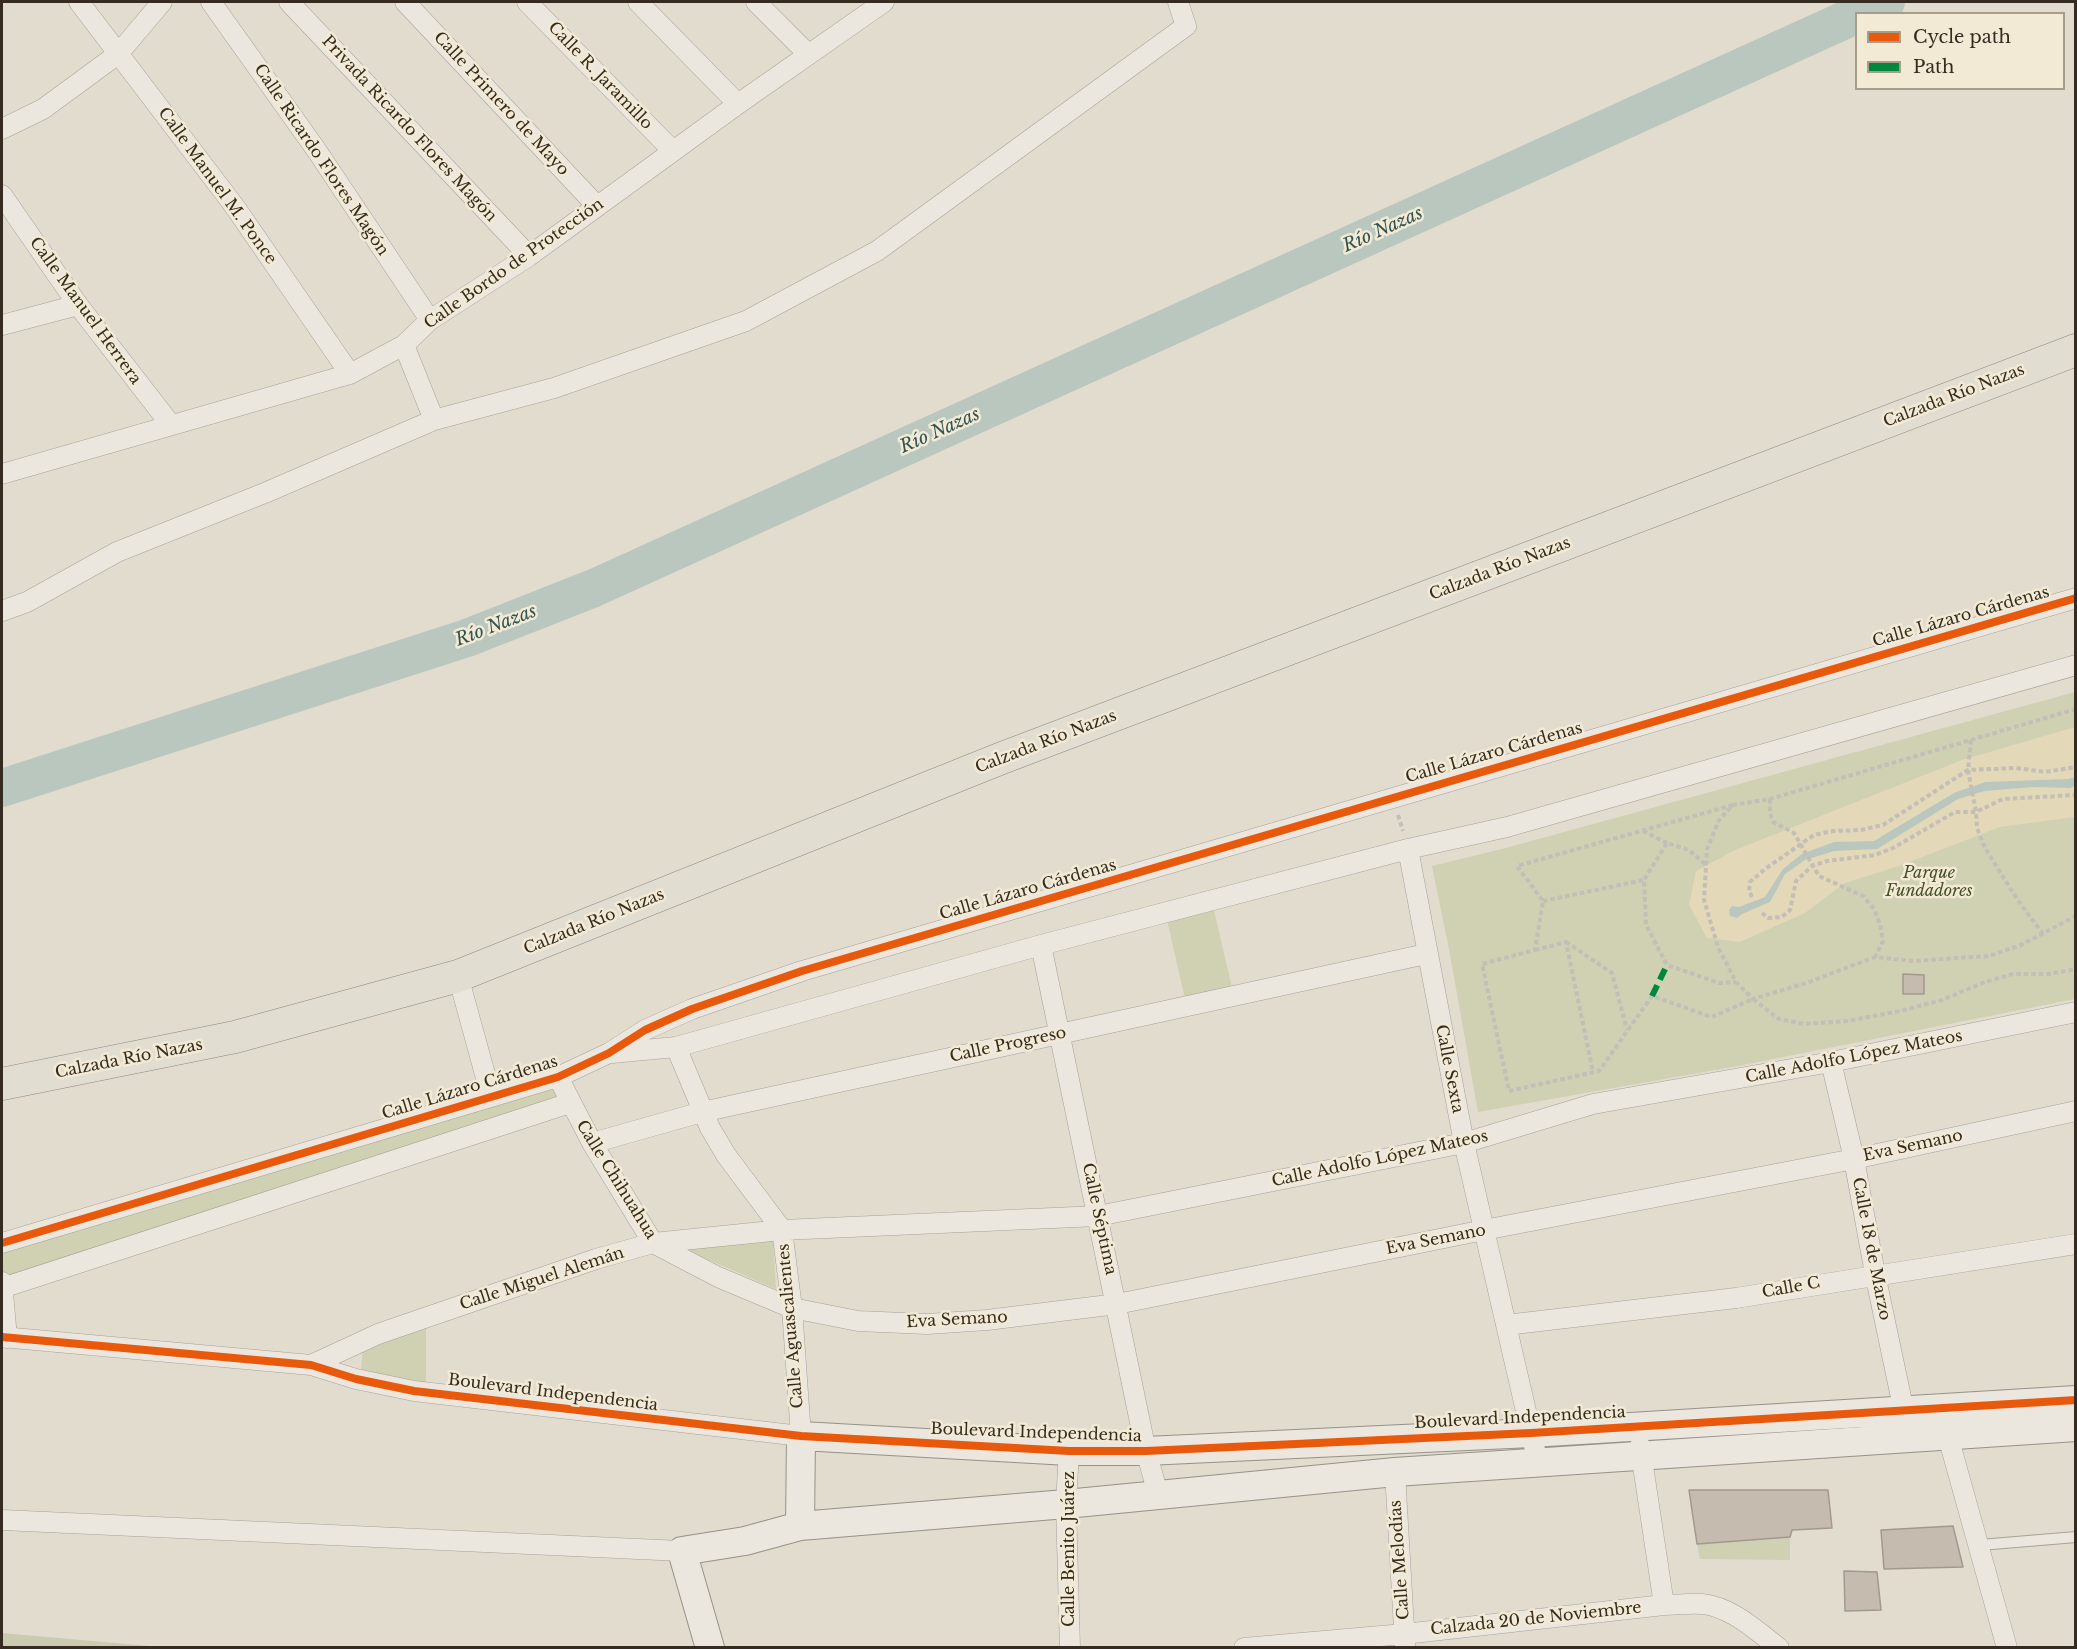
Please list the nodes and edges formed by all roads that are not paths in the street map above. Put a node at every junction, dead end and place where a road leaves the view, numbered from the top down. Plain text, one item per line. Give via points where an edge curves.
1 (79, 2) edge
2 (162, 2) edge
3 (211, 2) edge
4 (289, 2) edge
5 (405, 2) edge
6 (527, 2) edge
7 (638, 2) edge
8 (756, 2) edge
9 (1178, 2) edge
10 (877, 3) edge
11 (118, 54) junction
12 (808, 54) junction
13 (738, 104) junction
14 (2, 129) edge
15 (673, 151) junction
16 (2, 195) edge
17 (597, 206) junction
18 (529, 256) junction
19 (78, 305) junction
20 (430, 320) junction
21 (2, 326) edge
22 (404, 345) junction
23 (2076, 350) edge
24 (350, 374) junction
25 (434, 420) junction
26 (171, 426) junction
27 (2, 474) edge
28 (2076, 598) edge
29 (2, 611) edge
30 (2076, 665) edge
31 (1408, 849) junction
32 (1041, 945) junction
33 (1426, 954) junction
34 (458, 976) junction
35 (2076, 1012) edge
36 (1060, 1034) junction
37 (676, 1047) junction
38 (609, 1053) junction
39 (1831, 1062) junction
40 (558, 1077) junction
41 (2, 1084) edge
42 (491, 1096) junction
43 (570, 1103) junction
44 (2076, 1111) edge
45 (702, 1112) junction
46 (591, 1143) junction
47 (1464, 1143) junction
48 (1854, 1159) junction
49 (1098, 1216) junction
50 (782, 1230) junction
51 (1484, 1230) junction
52 (2, 1243) edge
53 (653, 1243) junction
54 (2076, 1244) edge
55 (1875, 1274) junction
56 (2, 1282) edge
57 (2, 1288) edge
58 (1117, 1304) junction
59 (792, 1308) junction
60 (1506, 1325) junction
61 (4, 1338) edge
62 (311, 1365) junction
63 (2076, 1400) edge
64 (1944, 1422) junction
65 (1907, 1424) junction
66 (1637, 1425) junction
67 (2076, 1427) edge
68 (1531, 1433) junction
69 (801, 1436) junction
70 (1069, 1451) junction
71 (1146, 1451) junction
72 (1641, 1455) junction
73 (1538, 1463) junction
74 (1395, 1472) junction
75 (1158, 1494) junction
76 (1066, 1504) junction
77 (2, 1520) edge
78 (800, 1526) junction
79 (2076, 1537) edge
80 (1980, 1545) junction
81 (682, 1551) junction
82 (1664, 1605) junction
83 (1405, 1641) edge
84 (710, 1647) edge
85 (1070, 1647) edge
86 (1244, 1647) edge
87 (1779, 1647) edge
88 (2007, 1647) edge

1 - 11 street, Calle Manuel M. Ponce
2 - 11 street
3 - 20 street, Calle Ricardo Flores Magón
4 - 18 street, Privada Ricardo Flores Magón
5 - 17 street, Calle Primero de Mayo
6 - 15 street, Calle R. Jaramillo
7 - 13 street
8 - 12 street
9 - 25 street via 1186,26 877,251 746,321 554,388
10 - 12 street, Calle Bordo de Protección
11 - 14 street via 43,109
11 - 24 street, Calle Manuel M. Ponce via 235,207
12 - 13 street, Calle Bordo de Protección
13 - 15 street, Calle Bordo de Protección
15 - 17 street, Calle Bordo de Protección
16 - 19 street, Calle Manuel Herrera
17 - 18 street, Calle Bordo de Protección
18 - 20 street, Calle Bordo de Protección
19 - 21 street
19 - 26 street, Calle Manuel Herrera
20 - 22 street, Calle Bordo de Protección
22 - 24 street, Calle Bordo de Protección
22 - 25 street
23 - 34 main road, Calzada Río Nazas via 1002,758
24 - 26 street, Calle Bordo de Protección
25 - 29 street via 117,552 27,602
26 - 27 street, Calle Bordo de Protección
28 - 38 street, Calle Lázaro Cárdenas via 802,971 692,1009 645,1030
30 - 31 street via 1507,827
31 - 32 street
31 - 33 street, Calle Sexta
32 - 36 street, Calle Séptima
32 - 37 street
33 - 36 street, Calle Progreso
33 - 47 street, Calle Sexta
34 - 41 main road, Calzada Río Nazas via 235,1037
34 - 42 street
35 - 39 street, Calle Adolfo López Mateos
36 - 45 street, Calle Progreso
36 - 49 street, Calle Séptima
37 - 38 street
37 - 45 street, Calle Aguascalientes
38 - 40 street, Calle Lázaro Cárdenas
39 - 47 street, Calle Adolfo López Mateos via 1593,1104
39 - 48 street, Calle 18 de Marzo
40 - 42 street, Calle Lázaro Cárdenas
40 - 43 street, Calle Chihuahua
42 - 52 street, Calle Lázaro Cárdenas
43 - 46 street, Calle Chihuahua
43 - 57 street
44 - 48 street, Eva Semano
45 - 46 street, Calle Progreso
45 - 50 street, Calle Aguascalientes via 726,1155
46 - 53 street, Calle Chihuahua
47 - 49 street, Calle Adolfo López Mateos
47 - 51 street, Calle Sexta
48 - 51 street, Eva Semano
48 - 55 street, Calle 18 de Marzo
49 - 50 street, Calle Adolfo López Mateos
49 - 58 street, Calle Séptima
50 - 53 street, Calle Miguel Alemán
50 - 59 street, Calle Aguascalientes
51 - 58 street, Eva Semano
51 - 60 street, Calle Sexta
53 - 59 street, Calle Chihuahua via 718,1277
53 - 62 street, Calle Miguel Alemán via 378,1334
54 - 55 street, Calle C
55 - 60 street, Calle C via 1736,1298
55 - 65 street, Calle 18 de Marzo
56 - 57 street
57 - 61 street
58 - 59 street, Eva Semano via 927,1324 858,1321
58 - 71 street, Calle Séptima
59 - 69 street, Calle Aguascalientes
60 - 68 street, Calle Sexta
61 - 62 street, Boulevard Independencia
62 - 69 street, Boulevard Independencia via 414,1390
63 - 64 street, Boulevard Independencia
64 - 65 street, Boulevard Independencia
64 - 67 street, Boulevard Independencia
64 - 80 street
65 - 66 street, Boulevard Independencia
65 - 72 street, Boulevard Independencia
66 - 68 street, Boulevard Independencia
66 - 72 street
68 - 71 street, Boulevard Independencia
68 - 73 street, Calle Sexta
69 - 70 street, Boulevard Independencia
69 - 78 street, Calle Aguascalientes
70 - 71 street, Boulevard Independencia
70 - 76 street, Calle Benito Juárez
71 - 75 street, Calle Séptima
72 - 73 street, Boulevard Independencia
72 - 82 street
73 - 74 street, Boulevard Independencia
74 - 75 street, Boulevard Independencia
74 - 83 street, Calle Melodías
75 - 76 street, Boulevard Independencia
76 - 78 street, Boulevard Independencia
76 - 85 street, Calle Benito Juárez
77 - 81 street, Boulevard Independencia
78 - 81 street, Boulevard Independencia via 746,1541
79 - 80 lane
80 - 88 street
81 - 84 street
82 - 83 street, Calzada 20 de Noviembre
82 - 87 street, Calzada 20 de Noviembre via 1716,1607
83 - 86 street, Calzada 20 de Noviembre

